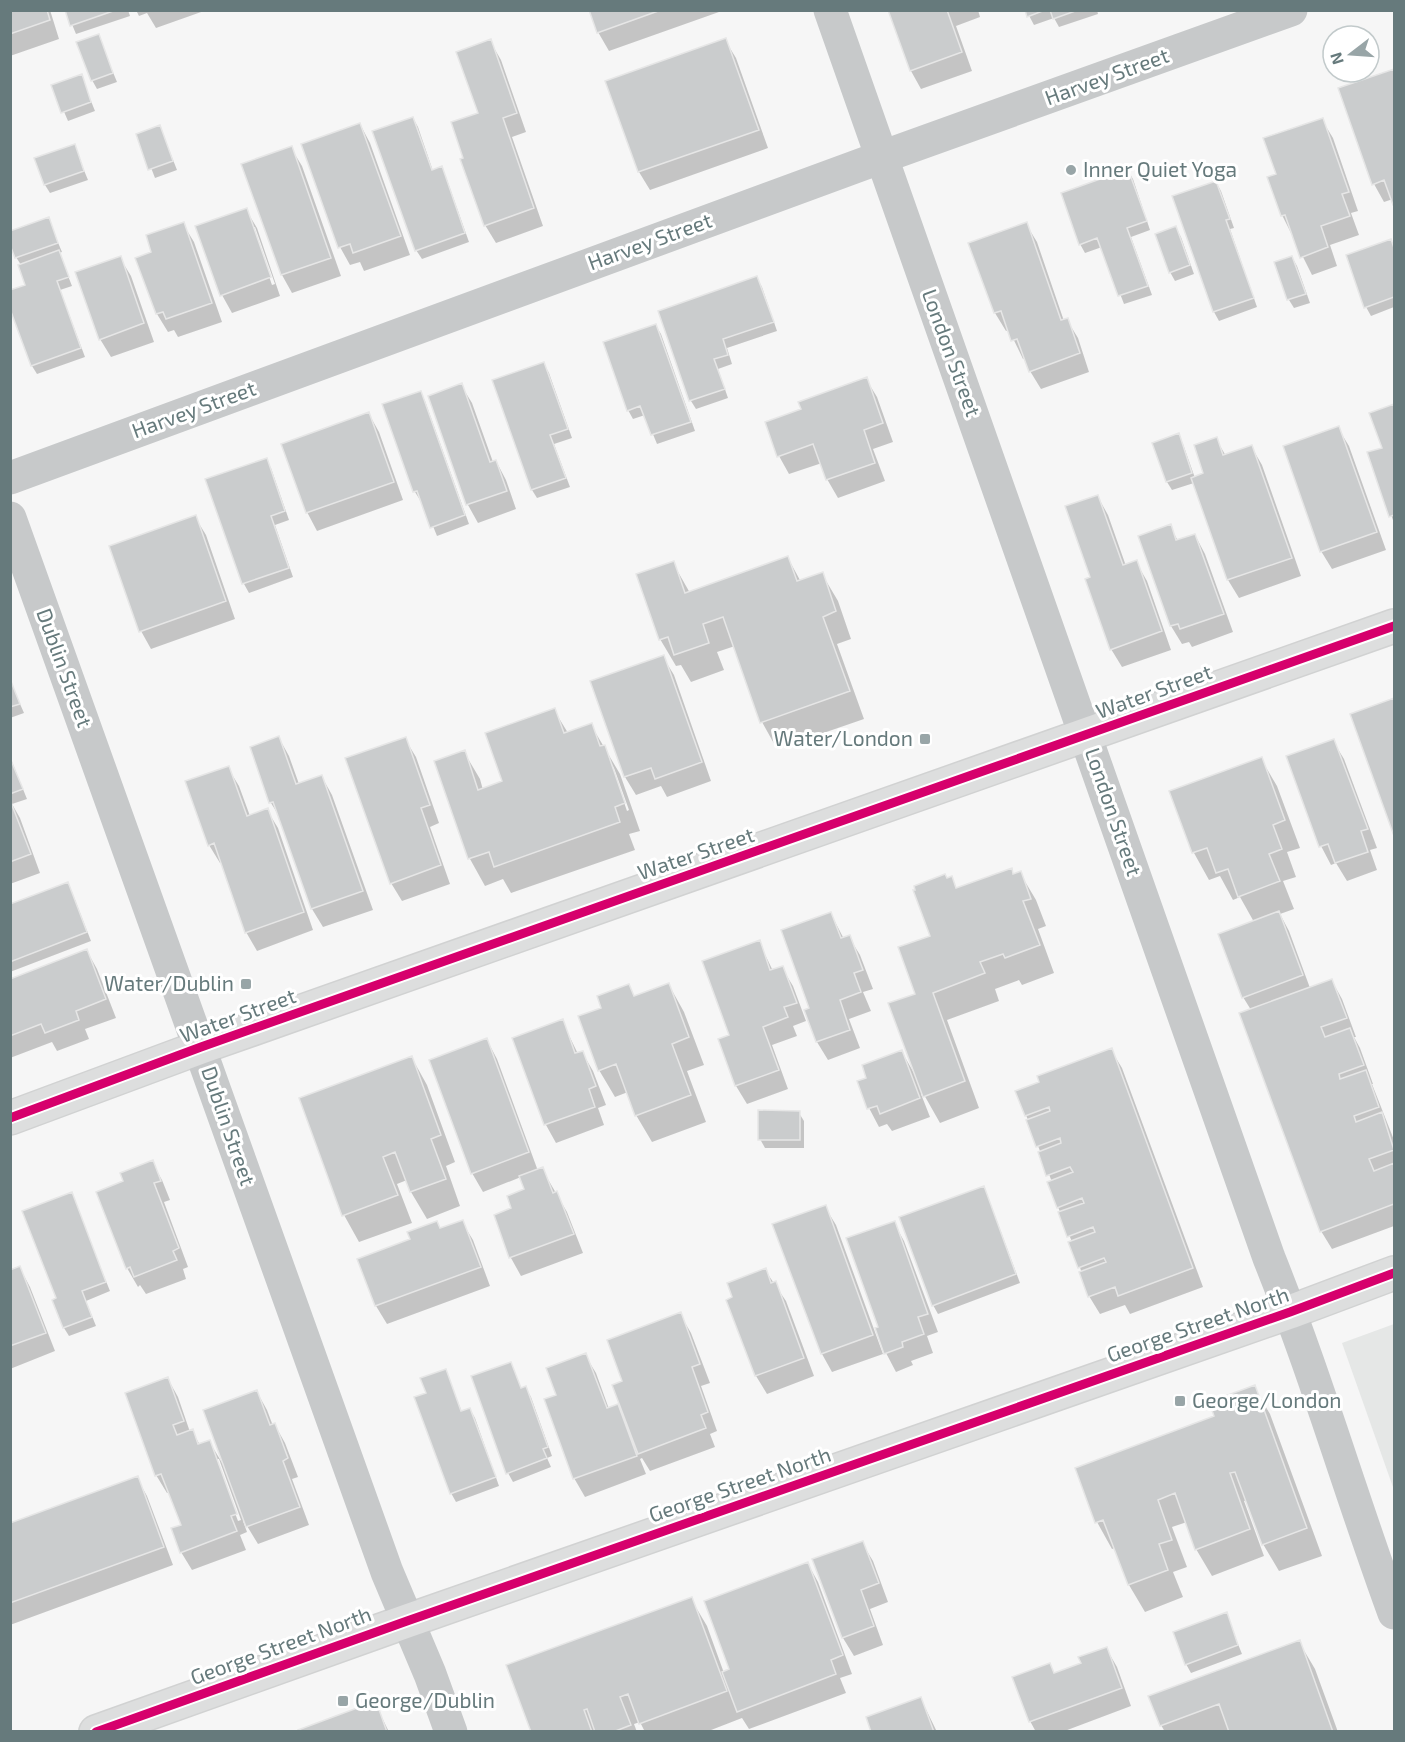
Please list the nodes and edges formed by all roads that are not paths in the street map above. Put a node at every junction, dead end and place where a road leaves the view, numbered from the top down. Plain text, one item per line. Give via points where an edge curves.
1 (830, 10) edge
2 (1291, 10) edge
3 (882, 157) junction
4 (10, 478) edge
5 (10, 518) edge
6 (1395, 626) edge
7 (1086, 735) junction
8 (201, 1047) junction
9 (10, 1118) edge
10 (1395, 1273) edge
11 (1290, 1312) junction
12 (1382, 1543) edge
13 (1395, 1613) edge
14 (407, 1621) junction
15 (96, 1731) edge
16 (451, 1731) edge

1 - 3 street, London Street
2 - 3 street, Harvey Street
3 - 4 street, Harvey Street
3 - 7 street, London Street
5 - 8 street, Dublin Street
6 - 7 main road, Water Street
7 - 8 main road, Water Street
7 - 11 street, London Street
8 - 9 main road, Water Street
8 - 14 street, Dublin Street
10 - 11 main road, George Street North
11 - 12 street, London Street
11 - 14 main road, George Street North
12 - 13 street, London Street
14 - 15 main road, George Street North
14 - 16 street, Dublin Street

